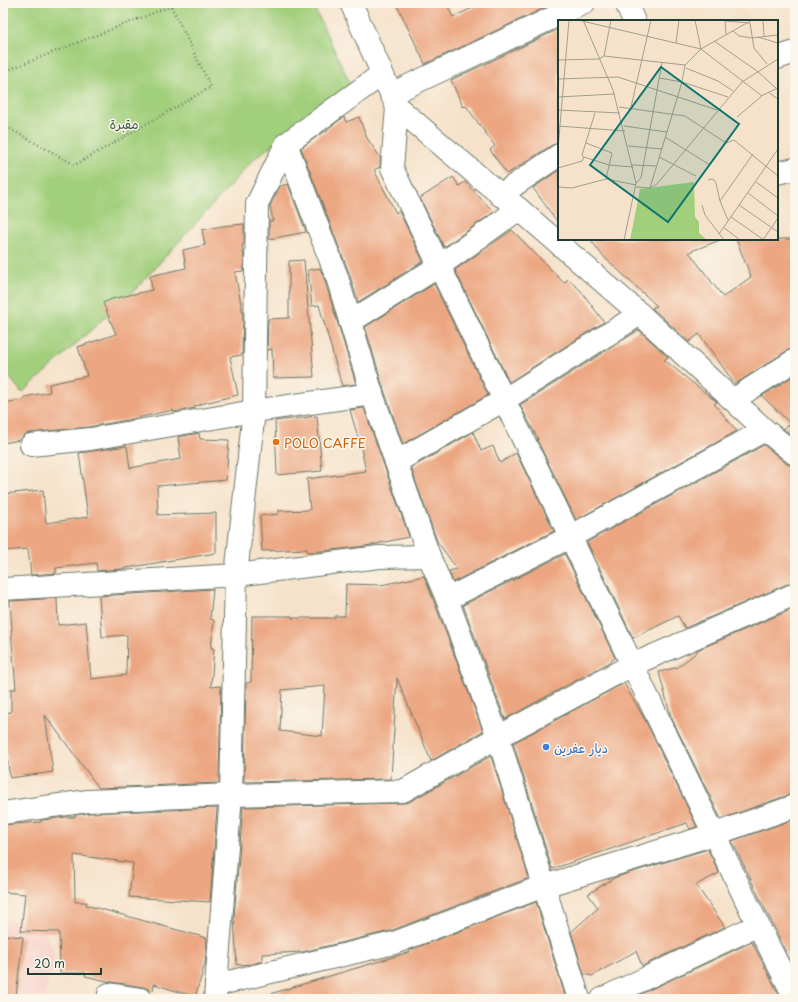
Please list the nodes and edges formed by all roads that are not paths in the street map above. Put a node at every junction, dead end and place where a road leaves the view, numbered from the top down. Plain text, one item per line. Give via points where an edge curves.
1 (352, 3) edge
2 (584, 3) edge
3 (626, 3) edge
4 (634, 20) edge
5 (795, 52) edge
6 (778, 58) edge
7 (382, 74) junction
8 (394, 100) junction
9 (286, 144) junction
10 (558, 156) edge
11 (795, 169) edge
12 (778, 173) edge
13 (500, 194) junction
14 (519, 209) junction
15 (439, 266) junction
16 (640, 314) junction
17 (350, 322) junction
18 (795, 360) edge
19 (372, 394) junction
20 (504, 400) junction
21 (732, 400) junction
22 (254, 411) junction
23 (765, 430) junction
24 (31, 446) dead end
25 (795, 454) edge
26 (396, 462) junction
27 (570, 537) junction
28 (429, 556) junction
29 (236, 575) junction
30 (3, 589) edge
31 (795, 594) edge
32 (447, 599) junction
33 (632, 665) junction
34 (498, 737) junction
35 (231, 795) junction
36 (795, 806) edge
37 (3, 813) edge
38 (714, 834) junction
39 (544, 886) junction
40 (758, 925) junction
41 (216, 992) edge
42 (109, 994) dead end
43 (795, 998) edge
44 (141, 999) edge
45 (579, 999) edge
46 (602, 999) edge

1 - 7 street
2 - 8 street
3 - 4 street
5 - 6 street
7 - 8 street
7 - 9 street
8 - 13 street
8 - 15 street via 392,168
9 - 17 street via 337,277
9 - 22 street via 257,204
10 - 13 street
11 - 12 street
13 - 14 street
14 - 15 street
14 - 16 street
15 - 17 street
15 - 20 street
16 - 20 street
16 - 21 street
17 - 19 street
18 - 21 street
19 - 22 street
19 - 26 street
20 - 26 street
20 - 27 street
21 - 23 street
22 - 24 street via 91,439
22 - 29 street
23 - 25 street
23 - 27 street
26 - 28 street
27 - 32 street
27 - 33 street
28 - 29 street via 379,557
28 - 32 street
29 - 30 street
29 - 35 street
31 - 33 street
32 - 34 street
33 - 34 street
33 - 38 street
34 - 35 street via 403,791
34 - 39 street
35 - 37 street via 88,801
35 - 41 street
36 - 38 street
38 - 39 street
38 - 40 street
39 - 41 street via 394,943
39 - 45 street
40 - 43 street
40 - 46 street
42 - 44 street

